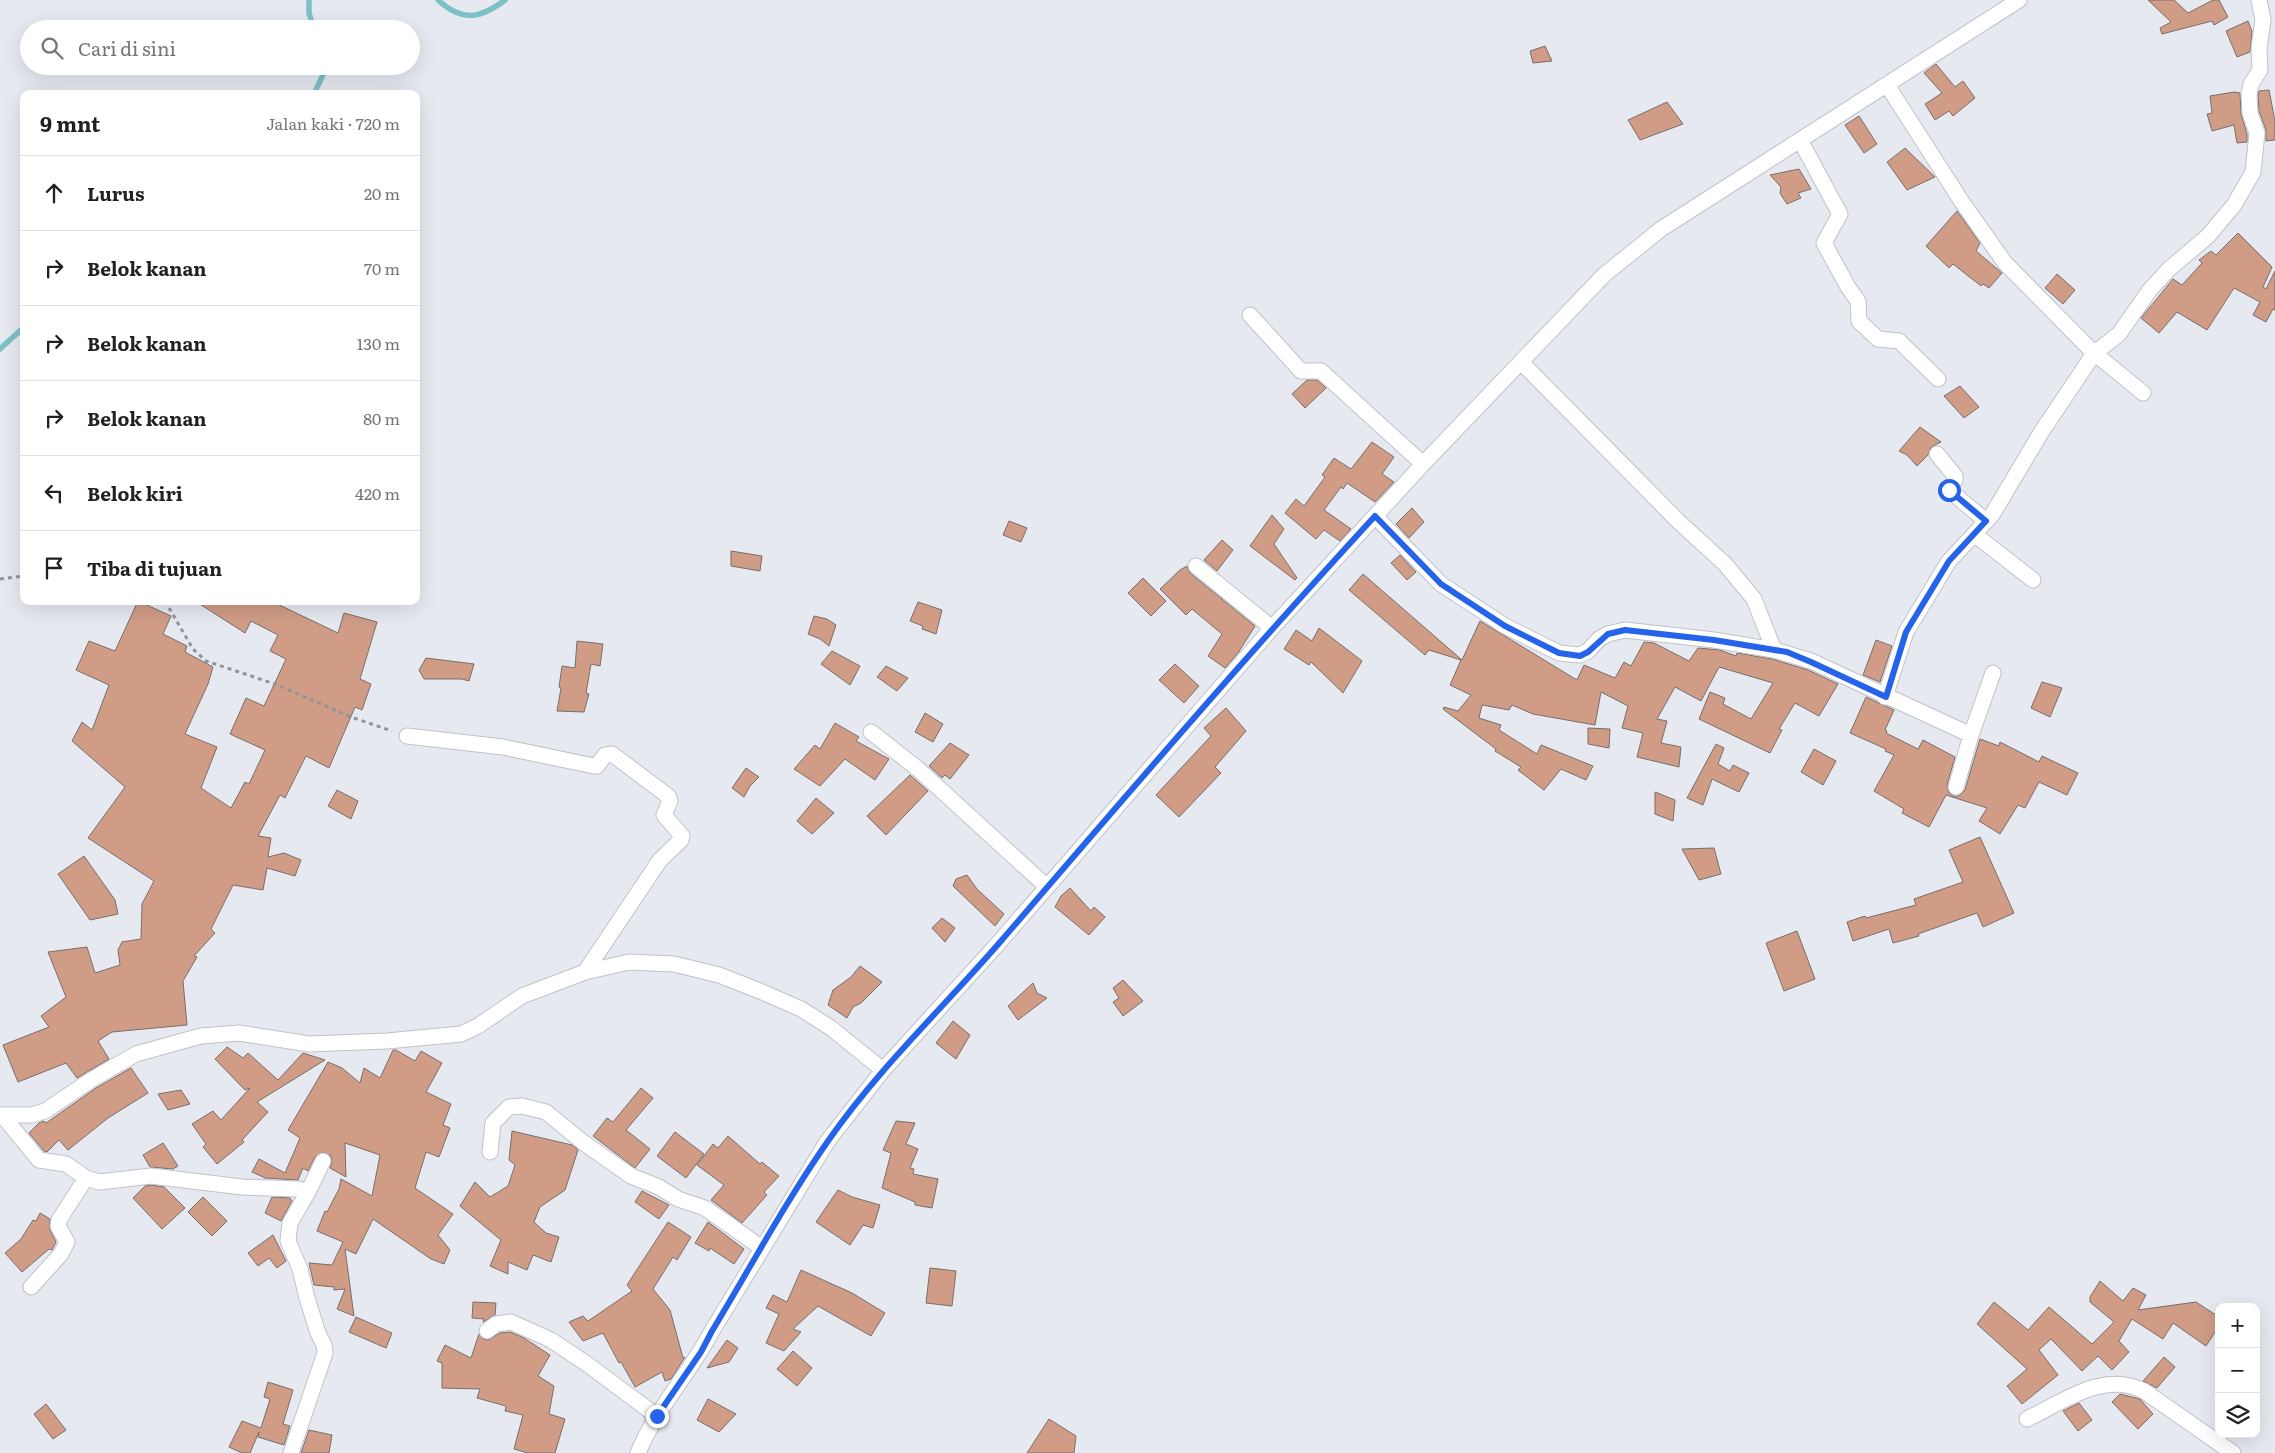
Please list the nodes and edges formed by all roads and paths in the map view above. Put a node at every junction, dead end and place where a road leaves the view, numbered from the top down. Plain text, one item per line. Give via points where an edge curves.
1 (2019, 0) edge
2 (2259, 0) edge
3 (1887, 85) junction
4 (1800, 140) junction
5 (1250, 315) dead end
6 (2093, 352) junction
7 (1521, 362) junction
8 (1938, 379) dead end
9 (2143, 393) dead end
10 (1938, 454) dead end
11 (1423, 464) junction
12 (1375, 516) junction
13 (1986, 521) junction
14 (1974, 534) junction
15 (1196, 566) dead end
16 (20, 577) edge
17 (0, 580) edge
18 (2033, 580) dead end
19 (167, 605) edge
20 (1272, 628) junction
21 (1774, 650) junction
22 (1993, 673) dead end
23 (1886, 697) junction
24 (871, 732) dead end
25 (1971, 735) junction
26 (406, 736) joint
27 (1956, 787) dead end
28 (1047, 887) junction
29 (585, 972) junction
30 (883, 1070) junction
31 (1, 1116) edge
32 (490, 1152) dead end
33 (323, 1161) dead end
34 (86, 1178) junction
35 (308, 1192) junction
36 (762, 1248) junction
37 (31, 1287) dead end
38 (486, 1331) dead end
39 (657, 1416) junction
40 (2027, 1419) dead end
41 (291, 1453) edge
42 (638, 1453) edge
43 (2233, 1453) edge

1 - 3 street
2 - 6 street via 2263,20 2260,70 2249,94 2256,133 2253,172 2234,205 2208,236 2169,269 2120,334
3 - 4 street
3 - 6 street via 2005,264
4 - 7 street via 1632,251 1604,275
4 - 8 street via 1840,214 1824,244 1858,301 1859,320 1878,339 1899,341
5 - 11 street via 1301,371 1321,371
6 - 9 street
6 - 13 street
7 - 11 street
7 - 21 street via 1679,522 1725,564 1754,599
10 - 13 street via 1954,476 1949,490
11 - 12 street
12 - 20 street
12 - 21 street via 1441,584 1505,626 1559,653 1580,656 1608,634 1625,630
13 - 14 street
14 - 18 street
14 - 23 street via 1949,561 1906,632
15 - 20 street
16 - 17 path
19 - 26 path via 193,649 206,661 275,684 351,717
20 - 28 street
21 - 23 street via 1811,662
22 - 25 street
23 - 25 street
24 - 28 street via 918,769
25 - 27 street
26 - 29 street via 503,747 594,766 605,755 612,754 668,796 670,801 664,815 679,830 681,840 660,860
28 - 30 street
29 - 30 street via 629,962 651,962 719,975 801,1009 831,1028
29 - 31 street via 522,996 461,1034 308,1044 240,1033 201,1036 136,1054 45,1111 32,1115
30 - 36 street via 827,1142
31 - 34 street via 39,1160 66,1164
32 - 36 street via 494,1123 509,1107 522,1106 546,1112 631,1176 704,1208
33 - 35 street
34 - 35 street via 114,1182 161,1177
34 - 37 street via 59,1220 58,1226 67,1242 64,1250
35 - 41 street via 290,1223 288,1241 300,1269 325,1354
36 - 39 street via 701,1352
38 - 39 street via 496,1324 511,1322 551,1340
39 - 42 street
40 - 43 street via 2095,1386 2119,1383 2144,1391

